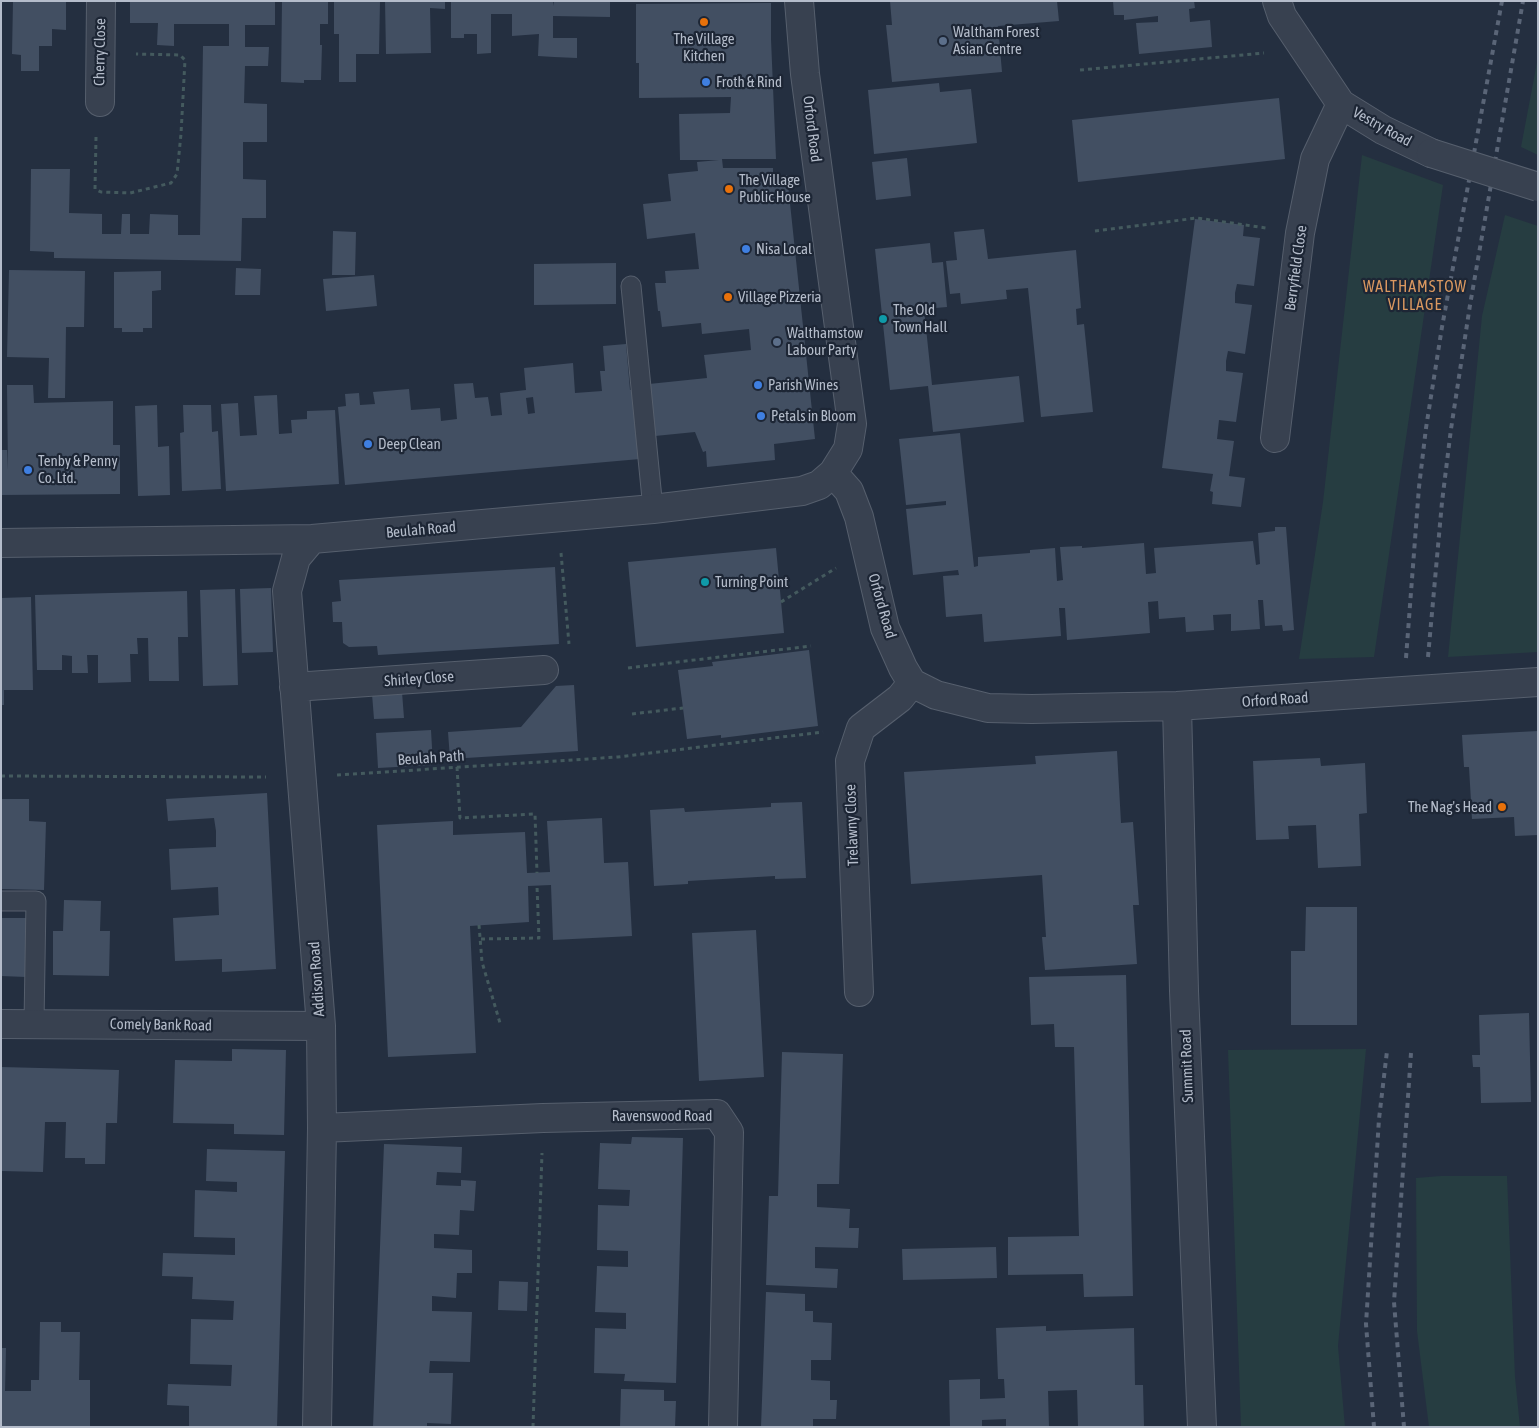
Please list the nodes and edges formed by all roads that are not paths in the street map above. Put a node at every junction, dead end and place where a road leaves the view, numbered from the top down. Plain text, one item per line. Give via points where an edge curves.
1 (101, 1) edge
2 (1277, 1) edge
3 (799, 2) edge
4 (100, 102) road end
5 (1341, 104) junction
6 (1538, 187) edge
7 (631, 286) dead end
8 (1275, 438) dead end
9 (833, 472) junction
10 (653, 509) junction
11 (312, 539) junction
12 (1, 543) edge
13 (544, 670) road end
14 (912, 682) junction
15 (1538, 682) edge
16 (294, 688) junction
17 (1177, 706) junction
18 (1, 901) edge
19 (858, 992) dead end
20 (34, 1023) junction
21 (1, 1024) edge
22 (321, 1026) junction
23 (322, 1128) junction
24 (317, 1427) edge
25 (723, 1427) edge
26 (1202, 1427) edge

1 - 4 street, Cherry Close
2 - 5 street, Vestry Road via 1282,16
3 - 9 street, Orford Road via 852,424 848,449
5 - 6 street, Vestry Road, bridge via 1431,153
5 - 8 street, Berryfield Close via 1315,159 1300,233
7 - 10 lane
9 - 10 street, Beulah Road via 819,485 802,491
9 - 14 street, Orford Road via 849,491 885,628
10 - 11 street, Beulah Road
11 - 12 street, Beulah Road
11 - 16 street, Addison Road via 296,558 287,591
13 - 16 street, Shirley Close
14 - 17 street, Orford Road via 936,695 988,708
14 - 19 street, Trelawny Close via 900,698 861,728 850,761
15 - 17 street, Orford Road
16 - 22 street, Addison Road
17 - 26 street, Summit Road via 1184,991
18 - 20 lane via 36,901
20 - 21 street, Comely Bank Road
20 - 22 street, Comely Bank Road
22 - 23 street, Addison Road
23 - 24 street, Addison Road
23 - 25 street, Ravenswood Road via 717,1114 729,1132

